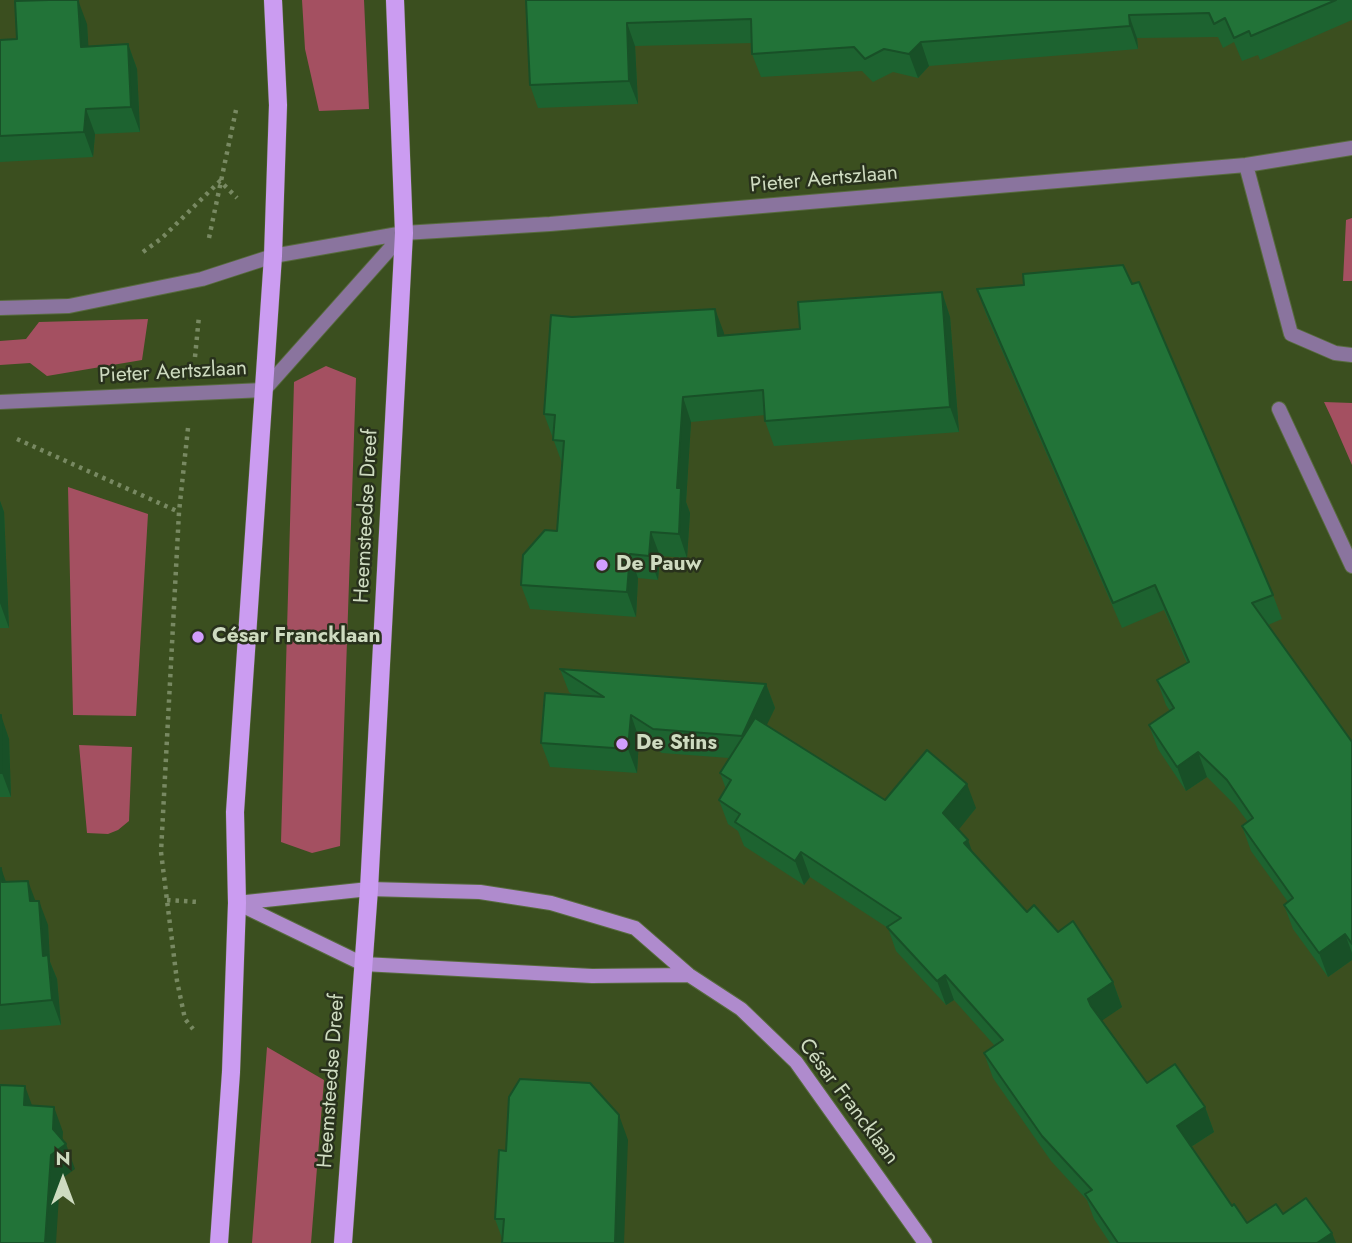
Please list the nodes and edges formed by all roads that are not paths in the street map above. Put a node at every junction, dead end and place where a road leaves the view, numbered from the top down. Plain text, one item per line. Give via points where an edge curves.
1 (272, 0) edge
2 (395, 0) edge
3 (1352, 148) edge
4 (1246, 165) junction
5 (404, 233) junction
6 (273, 256) junction
7 (0, 308) edge
8 (1352, 355) edge
9 (264, 390) junction
10 (0, 402) edge
11 (1279, 409) dead end
12 (1352, 566) edge
13 (369, 889) junction
14 (237, 903) junction
15 (363, 964) junction
16 (689, 975) junction
17 (219, 1243) edge
18 (343, 1243) edge
19 (925, 1243) edge

1 - 6 main road via 278,105
2 - 5 main road, Heemsteedse Dreef
3 - 4 street, Pieter Aertszlaan
4 - 5 street, Pieter Aertszlaan
4 - 8 street via 1291,334 1335,354
5 - 6 street, Pieter Aertszlaan
5 - 9 street, Pieter Aertszlaan
5 - 13 main road, Heemsteedse Dreef
6 - 7 street, Pieter Aertszlaan via 202,279 69,306
6 - 9 main road
9 - 10 street, Pieter Aertszlaan
9 - 14 main road via 235,812
11 - 12 street
13 - 14 main road, César Francklaan
13 - 15 main road, Heemsteedse Dreef
13 - 16 main road, César Francklaan via 480,892 551,903 635,928
14 - 15 main road
14 - 17 main road
15 - 16 main road via 592,976
15 - 18 main road, Heemsteedse Dreef
16 - 19 main road, César Francklaan via 741,1009 796,1062

